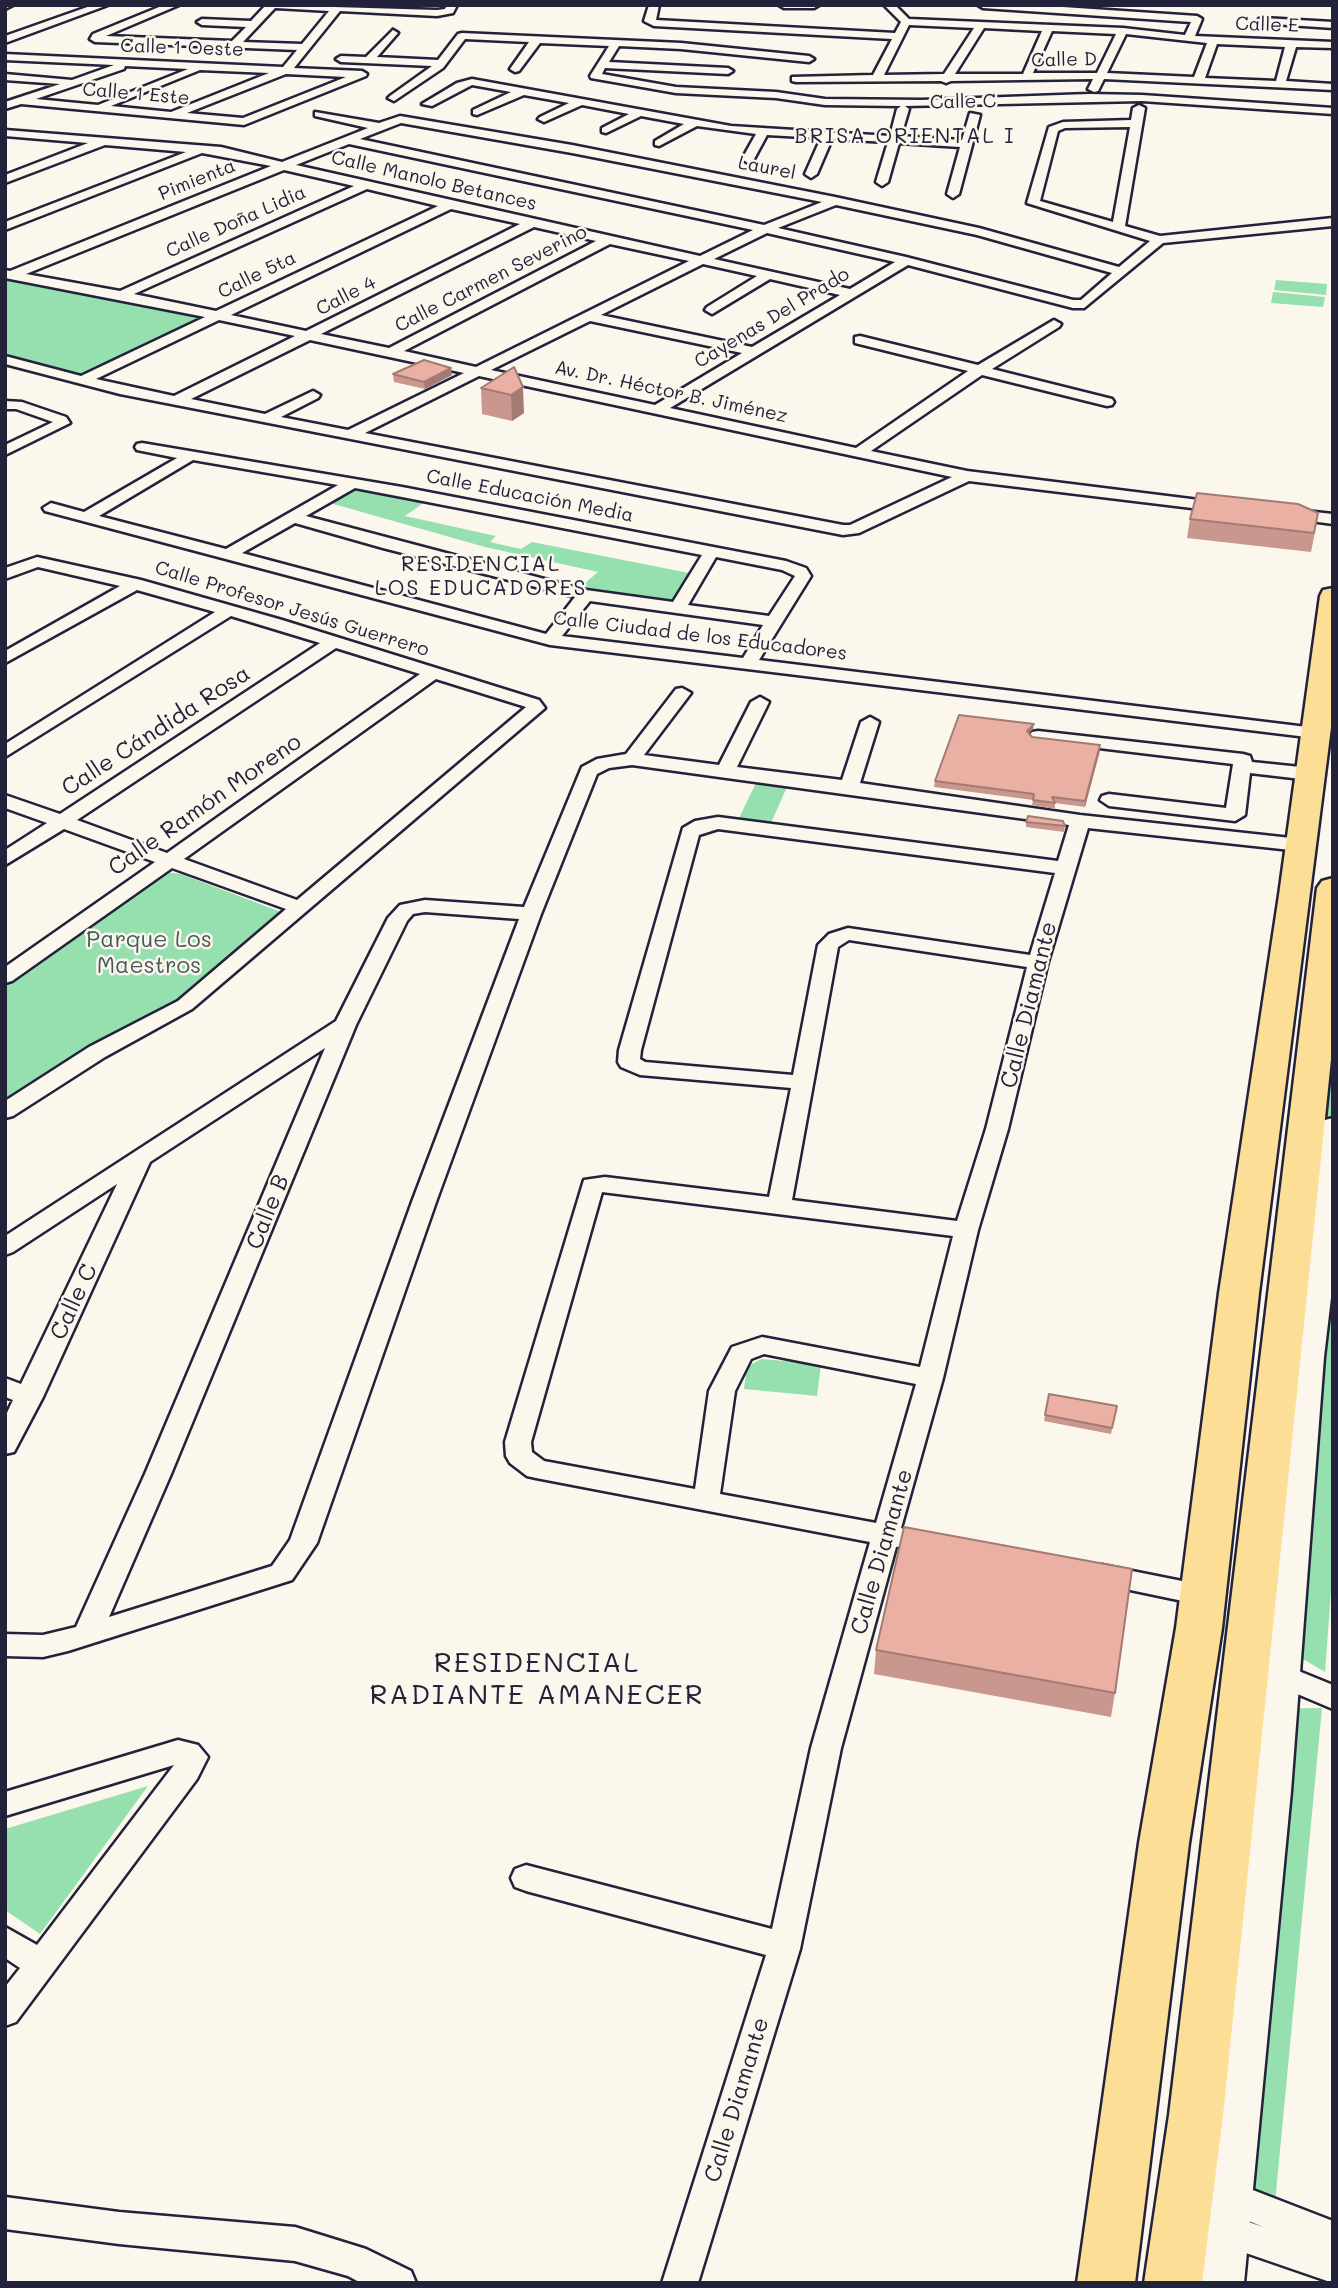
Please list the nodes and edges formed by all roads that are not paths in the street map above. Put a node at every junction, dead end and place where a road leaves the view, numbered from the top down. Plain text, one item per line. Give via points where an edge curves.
1 (103, 5) edge
2 (174, 5) edge
3 (274, 5) edge
4 (654, 5) edge
5 (783, 5) edge
6 (814, 5) edge
7 (889, 5) edge
8 (983, 5) edge
9 (337, 8) junction
10 (448, 9) edge
11 (1264, 21) dead end
12 (202, 22) dead end
13 (906, 22) junction
14 (254, 24) junction
15 (981, 25) junction
16 (1333, 25) edge
17 (1048, 28) junction
18 (1123, 32) junction
19 (393, 33) dead end
20 (900, 36) junction
21 (1189, 38) junction
22 (537, 39) junction
23 (5, 40) edge
24 (1213, 41) junction
25 (616, 43) junction
26 (234, 45) junction
27 (1292, 45) junction
28 (1333, 45) edge
29 (819, 46) junction
30 (739, 51) junction
31 (306, 52) junction
32 (5, 57) edge
33 (332, 59) dead end
34 (369, 60) junction
35 (133, 63) junction
36 (439, 63) junction
37 (602, 65) junction
38 (204, 66) junction
39 (286, 69) junction
40 (728, 71) junction
41 (595, 76) joint
42 (1102, 76) junction
43 (5, 78) edge
44 (1026, 78) junction
45 (796, 79) junction
46 (876, 80) junction
47 (946, 80) junction
48 (1198, 81) junction
49 (77, 82) junction
50 (531, 82) dead end
51 (479, 84) junction
52 (1280, 85) junction
53 (1333, 87) edge
54 (517, 91) junction
55 (593, 92) dead end
56 (717, 93) junction
57 (1089, 97) junction
58 (394, 98) dead end
59 (1142, 98) junction
60 (22, 101) junction
61 (575, 102) junction
62 (648, 102) dead end
63 (857, 102) junction
64 (428, 103) dead end
65 (5, 106) edge
66 (96, 108) junction
67 (904, 109) dead end
68 (709, 111) dead end
69 (1333, 111) edge
70 (477, 112) dead end
71 (632, 113) junction
72 (319, 114) dead end
73 (172, 115) junction
74 (974, 115) dead end
75 (403, 119) joint
76 (544, 119) dead end
77 (248, 121) joint
78 (825, 121) junction
79 (1136, 122) junction
80 (691, 123) junction
81 (380, 127) junction
82 (606, 130) dead end
83 (762, 133) junction
84 (7, 134) edge
85 (349, 140) junction
86 (894, 140) junction
87 (107, 141) junction
88 (659, 143) dead end
89 (966, 144) junction
90 (203, 149) junction
91 (748, 159) dead end
92 (283, 166) junction
93 (811, 174) dead end
94 (5, 179) edge
95 (882, 182) dead end
96 (366, 185) junction
97 (953, 194) dead end
98 (835, 201) junction
99 (450, 205) junction
100 (1333, 222) edge
101 (532, 223) junction
102 (5, 226) edge
103 (765, 229) junction
104 (1118, 229) junction
105 (608, 240) junction
106 (1159, 240) junction
107 (701, 261) junction
108 (906, 261) junction
109 (1121, 272) junction
110 (7, 275) edge
111 (768, 275) junction
112 (851, 293) junction
113 (121, 295) junction
114 (712, 310) dead end
115 (218, 315) junction
116 (590, 317) junction
117 (1054, 324) dead end
118 (312, 335) junction
119 (860, 340) dead end
120 (752, 351) junction
121 (392, 352) junction
122 (5, 359) edge
123 (980, 370) junction
124 (479, 371) junction
125 (81, 381) junction
126 (313, 395) dead end
127 (176, 401) junction
128 (1107, 402) dead end
129 (5, 405) edge
130 (658, 409) junction
131 (266, 419) junction
132 (349, 435) junction
133 (142, 447) dead end
134 (5, 451) edge
135 (860, 452) junction
136 (190, 456) junction
137 (967, 476) junction
138 (353, 483) junction
139 (1333, 502) edge
140 (51, 508) dead end
141 (1244, 509) edge
142 (1269, 512) edge
143 (1293, 515) junction
144 (86, 517) junction
145 (295, 518) junction
146 (1333, 519) edge
147 (1333, 534) edge
148 (711, 553) junction
149 (229, 554) junction
150 (37, 562) joint
151 (5, 574) edge
152 (135, 583) junction
153 (586, 595) junction
154 (1333, 596) edge
155 (678, 608) junction
156 (226, 611) junction
157 (775, 622) junction
158 (551, 640) junction
159 (334, 642) junction
160 (5, 658) edge
161 (747, 664) junction
162 (433, 673) junction
163 (682, 693) dead end
164 (760, 702) dead end
165 (870, 722) dead end
166 (1315, 733) junction
167 (1038, 736) edge
168 (5, 752) edge
169 (632, 759) junction
170 (1242, 767) junction
171 (726, 770) junction
172 (1310, 774) junction
173 (849, 787) junction
174 (5, 800) edge
175 (1109, 800) dead end
176 (64, 821) junction
177 (1080, 821) junction
178 (1300, 845) junction
179 (5, 859) edge
180 (170, 861) junction
181 (1064, 868) junction
182 (1333, 888) edge
183 (302, 908) junction
184 (531, 914) junction
185 (1038, 962) junction
186 (5, 977) edge
187 (345, 1026) junction
188 (803, 1082) junction
189 (5, 1111) edge
190 (1333, 1128) edge
191 (141, 1157) junction
192 (779, 1205) junction
193 (966, 1230) junction
194 (5, 1247) edge
195 (930, 1378) junction
196 (5, 1387) edge
197 (30, 1397) junction
198 (5, 1445) edge
199 (706, 1502) junction
200 (888, 1536) junction
201 (927, 1543) edge
202 (1084, 1572) edge
203 (1202, 1595) junction
204 (87, 1634) junction
205 (5, 1645) edge
206 (1279, 1674) junction
207 (1333, 1698) edge
208 (5, 1804) edge
209 (526, 1878) dead end
210 (5, 1940) edge
211 (785, 1946) junction
212 (41, 1965) junction
213 (5, 2012) edge
214 (5, 2213) edge
215 (1243, 2219) junction
216 (1333, 2238) edge
217 (1333, 2268) edge
218 (398, 2283) edge
219 (680, 2283) edge
220 (1106, 2283) edge
221 (1173, 2283) edge
222 (1218, 2283) edge

1 - 23 street
2 - 26 street via 93,37
3 - 9 street
3 - 14 street
4 - 29 street via 649,21 654,23
5 - 6 street
7 - 13 street
8 - 21 street via 1197,19
9 - 10 street
9 - 31 street
11 - 16 street
12 - 14 street
13 - 15 street, Calle E
13 - 20 street
14 - 26 street
15 - 17 street, Calle E
15 - 47 street
17 - 18 street, Calle E
17 - 44 street
18 - 21 street, Calle E
18 - 42 street
19 - 34 street
20 - 29 street
20 - 46 street
21 - 24 street, Calle E
22 - 25 street
22 - 36 street via 462,36
22 - 51 street via 510,70
24 - 27 street, Calle E
24 - 48 street
25 - 30 street
25 - 37 street
26 - 31 street
27 - 28 street, Calle E
27 - 52 street
29 - 30 street
29 - 45 street
30 - 40 street
31 - 39 street
32 - 35 street, Calle 1 Oeste
33 - 34 street
34 - 36 street
35 - 38 street, Calle 1 Oeste
35 - 49 street
36 - 58 street
37 - 40 street
37 - 41 street
38 - 39 street, Calle 1 Oeste
38 - 66 street
39 - 73 street
39 - 77 street, Calle 1 Oeste via 361,76
40 - 56 street
41 - 56 street, Calle C
42 - 44 street, Calle D
42 - 48 street, Calle D
42 - 57 street
43 - 49 street
44 - 47 street, Calle D
45 - 46 street, Calle D
45 - 63 street
46 - 47 street, Calle D
48 - 52 street, Calle D
49 - 60 street
50 - 54 street
51 - 54 street
51 - 64 street via 461,85
52 - 53 street, Calle D
54 - 61 street
54 - 70 street
55 - 61 street
56 - 78 street, Calle C via 776,95
57 - 59 street, Calle C
57 - 63 street, Calle C
59 - 69 street, Calle C
59 - 79 street
60 - 65 street
60 - 66 street, Calle 1 Este
61 - 71 street
61 - 76 street
62 - 71 street
63 - 78 street, Calle C
66 - 73 street, Calle 1 Este
67 - 86 street
68 - 80 street
71 - 80 street
71 - 82 street
72 - 81 street
73 - 77 street, Calle 1 Este
74 - 89 street
75 - 81 street, Pimienta
75 - 98 street, Laurel
78 - 83 street
78 - 86 street
78 - 93 street
79 - 104 street
79 - 104 street via 1053,129 1033,203
80 - 83 street
80 - 88 street
81 - 85 street, Pimienta
83 - 91 street
84 - 87 street, Calle Manolo Betances
85 - 92 street, Pimienta
85 - 103 street
86 - 89 street
86 - 95 street
87 - 90 street, Calle Manolo Betances
87 - 94 street
89 - 97 street
90 - 92 street, Calle Manolo Betances
90 - 102 street
92 - 96 street, Calle Manolo Betances
92 - 110 street, Pimienta
96 - 99 street, Calle Manolo Betances
96 - 113 street, Calle Doña Lidia
98 - 103 street
98 - 109 street, Laurel via 979,232
99 - 101 street, Calle Manolo Betances
99 - 115 street, Calle 5ta
100 - 106 street
101 - 105 street, Calle Manolo Betances
101 - 118 street, Calle 4
103 - 107 street
103 - 108 street
104 - 106 street
105 - 107 street, Calle Manolo Betances
105 - 121 street, Calle Carmen Severino
106 - 109 street
107 - 111 street, Calle Manolo Betances
107 - 116 street
108 - 109 street via 1073,304 1084,304
108 - 112 street, Cayenas Del Prado
110 - 113 street, Av. Dr. Héctor B. Jiménez
111 - 112 street, Calle Manolo Betances
111 - 114 street
112 - 120 street, Cayenas Del Prado
113 - 115 street, Av. Dr. Héctor B. Jiménez
115 - 118 street, Av. Dr. Héctor B. Jiménez
115 - 125 street, Calle 5ta
116 - 120 street
116 - 124 street
117 - 123 street
118 - 121 street, Av. Dr. Héctor B. Jiménez
118 - 127 street, Calle 4
119 - 123 street
120 - 130 street, Cayenas Del Prado
121 - 124 street, Av. Dr. Héctor B. Jiménez
122 - 125 street
123 - 128 street
123 - 135 street
124 - 130 street, Av. Dr. Héctor B. Jiménez
124 - 132 street
125 - 127 street
126 - 131 street
127 - 131 street
129 - 134 street via 17,405 63,423
130 - 135 street, Av. Dr. Héctor B. Jiménez
131 - 132 street
132 - 137 street via 849,531
133 - 136 street, Calle Educación Media
135 - 137 street, Av. Dr. Héctor B. Jiménez
136 - 138 street, Calle Educación Media
136 - 144 street
137 - 141 street, Av. Dr. Héctor B. Jiménez
138 - 145 street
138 - 148 street, Calle Educación Media
139 - 143 street
140 - 144 street, Calle Ciudad de los Educadores
142 - 143 street
143 - 146 street
143 - 147 street
144 - 149 street, Calle Ciudad de los Educadores
145 - 149 street
145 - 153 street
148 - 155 street
148 - 157 street, Calle Educación Media via 800,571 803,576
149 - 158 street, Calle Ciudad de los Educadores
150 - 151 street
150 - 152 street, Calle Profesor Jesús Guerrero
152 - 156 street, Calle Profesor Jesús Guerrero
152 - 160 street
153 - 155 street
153 - 158 street
154 - 166 main road
155 - 157 street
156 - 159 street, Calle Profesor Jesús Guerrero
156 - 168 street
157 - 161 street, Calle Educación Media
158 - 161 street, Calle Ciudad de los Educadores
159 - 162 street, Calle Profesor Jesús Guerrero
159 - 176 street, Calle Cándida Rosa
161 - 166 street, Calle Ciudad de los Educadores
162 - 180 street, Calle Ramón Moreno
162 - 183 street, Calle Profesor Jesús Guerrero via 533,704 535,710
163 - 169 street
164 - 171 street
165 - 173 street
166 - 172 main road
167 - 170 street via 1243,760
169 - 171 street
169 - 184 street via 604,763 589,771
170 - 172 street
170 - 175 street via 1235,815
171 - 173 street
172 - 178 main road
173 - 177 street
174 - 176 street
176 - 179 street, Calle Cándida Rosa
176 - 180 street
177 - 178 street
177 - 181 street, Calle Diamante
178 - 203 main road
180 - 183 street
180 - 186 street, Calle Ramón Moreno
181 - 185 street, Calle Diamante
181 - 188 street via 718,823 690,832 629,1062 640,1068
182 - 221 main road via 1284,1300 1241,1723
183 - 189 street via 185,1005 97,1052
184 - 187 street, Calle B via 425,906 407,909 398,918
184 - 204 street via 303,1543 282,1573
185 - 188 street via 848,934 836,938 828,945
185 - 193 street, Calle Diamante via 998,1129
187 - 191 street
187 - 204 street, Calle B
188 - 192 street
190 - 206 street via 1306,1357
191 - 194 street
191 - 197 street, Calle C
192 - 193 street
192 - 199 street via 592,1185 518,1442 519,1456 536,1469
193 - 195 street, Calle Diamante
195 - 199 street via 762,1345 741,1353 722,1391
195 - 200 street, Calle Diamante
196 - 197 street
197 - 198 street, Calle C
199 - 200 street
200 - 201 street
200 - 211 street, Calle Diamante via 826,1748
202 - 203 street
203 - 220 main road
204 - 205 street via 44,1646
206 - 207 street
206 - 215 street
208 - 212 street via 178,1752 193,1757
209 - 211 street
210 - 212 street
211 - 219 street, Calle Diamante
212 - 213 street
214 - 218 street via 295,2244 354,2261
215 - 216 street
215 - 217 street
215 - 222 street

